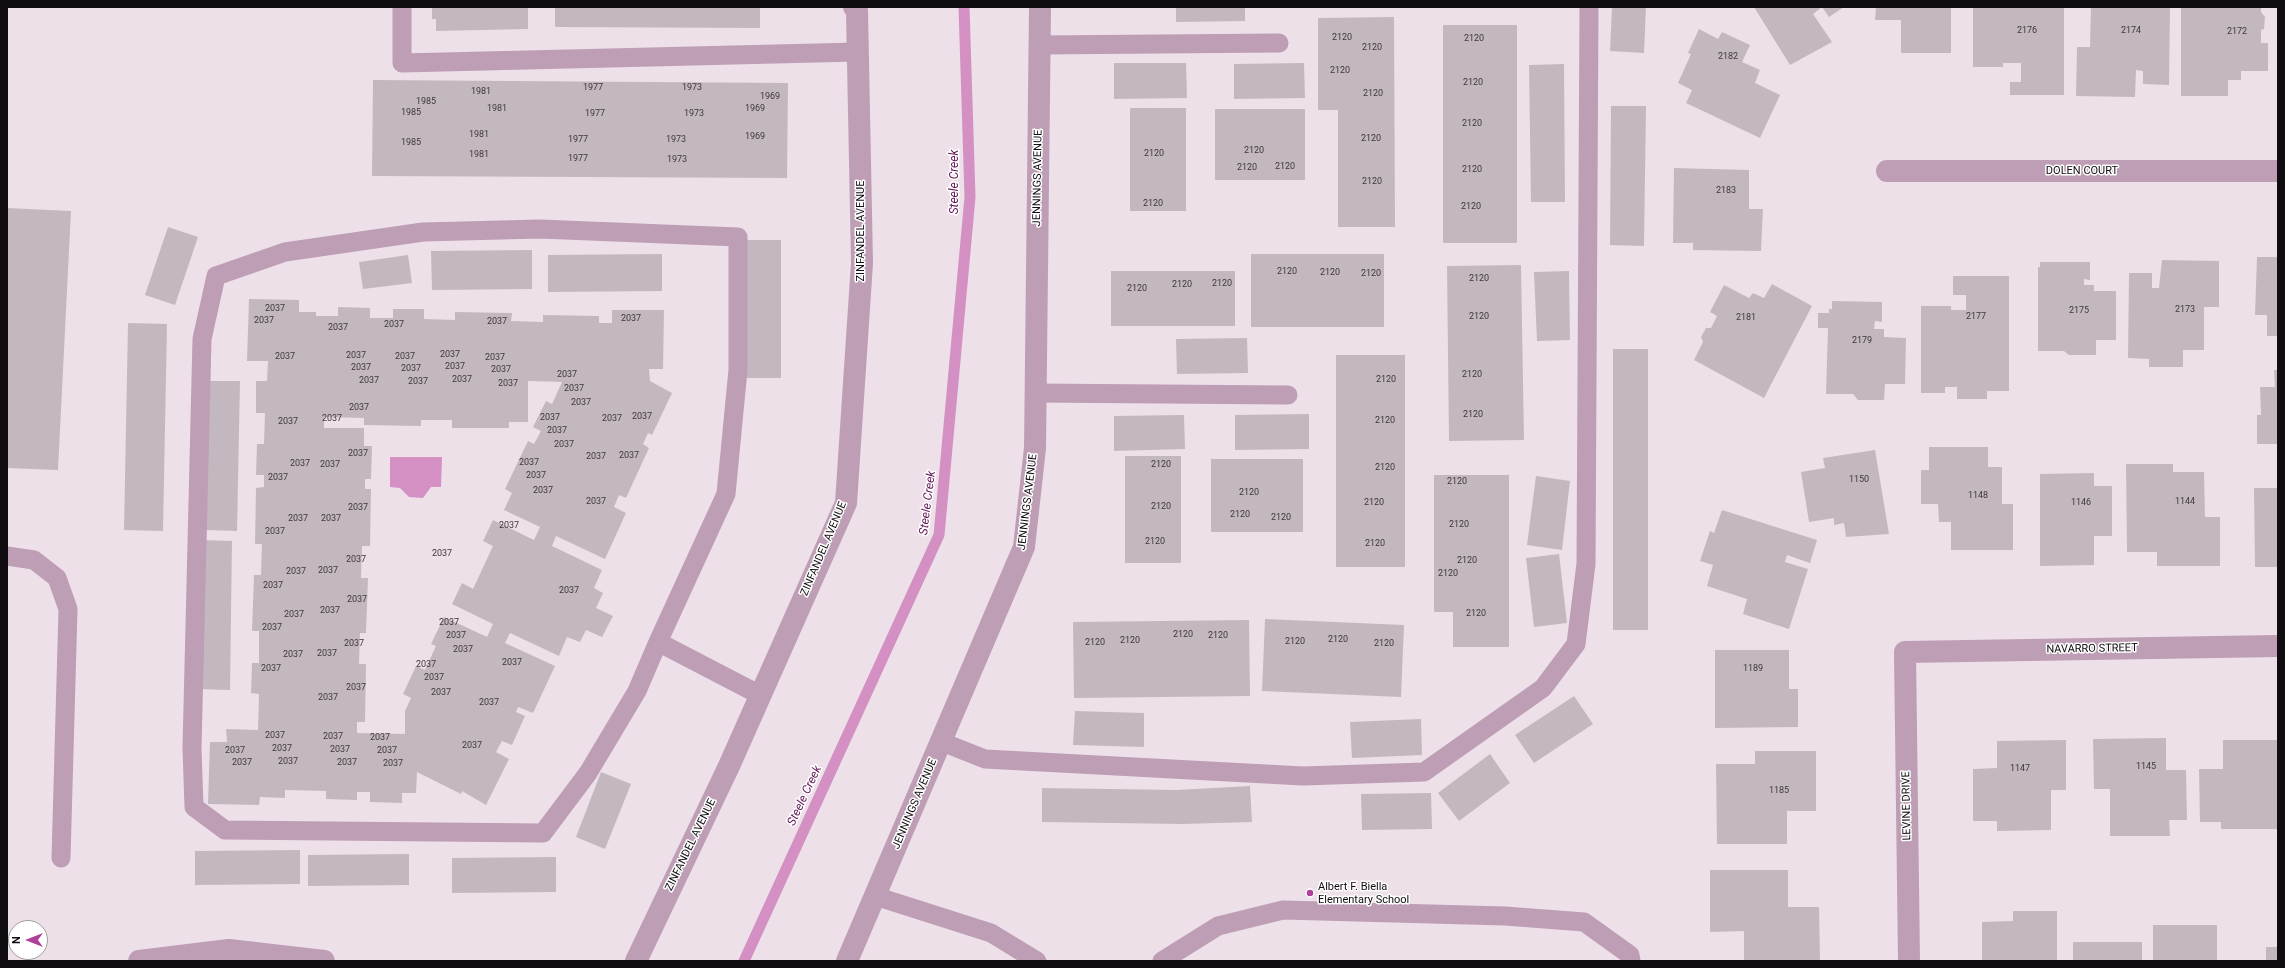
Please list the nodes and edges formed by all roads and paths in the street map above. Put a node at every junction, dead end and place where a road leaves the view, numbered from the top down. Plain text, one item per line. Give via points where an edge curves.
1 (402, 7) edge
2 (854, 7) edge
3 (1040, 7) edge
4 (1589, 7) edge
5 (1279, 43) dead end
6 (1040, 45) junction
7 (858, 52) junction
8 (1887, 171) dead end
9 (2278, 171) edge
10 (1035, 393) junction
11 (1288, 395) dead end
12 (7, 556) edge
13 (658, 642) junction
14 (2278, 646) edge
15 (1905, 652) joint
16 (760, 695) junction
17 (942, 742) junction
18 (61, 858) dead end
19 (875, 896) junction
20 (139, 961) edge
21 (324, 961) edge
22 (636, 961) edge
23 (847, 961) edge
24 (1037, 961) edge
25 (1162, 961) edge
26 (1631, 961) edge
27 (1909, 961) edge

1 - 7 lane via 402,62
2 - 7 street, ZINFANDEL AVENUE via 857,11
3 - 6 street, JENNINGS AVENUE
4 - 17 lane via 1586,564 1576,644 1543,688 1424,772 1303,776 985,759
5 - 6 lane
6 - 10 street, JENNINGS AVENUE
7 - 16 street, ZINFANDEL AVENUE via 862,263 846,503
8 - 9 street, DOLEN COURT
10 - 11 lane
10 - 17 street, JENNINGS AVENUE via 1035,448 1024,547
12 - 18 lane via 34,560 57,578 68,609
13 - 13 lane via 726,494 738,370 738,237 540,229 423,232 285,252 216,276 202,338 192,748 194,807 225,830 543,833 588,773 637,691
13 - 16 lane
14 - 15 street, NAVARRO STREET
15 - 27 street, LEVINE DRIVE
16 - 22 street, ZINFANDEL AVENUE
17 - 19 street, JENNINGS AVENUE
19 - 23 street, JENNINGS AVENUE
19 - 24 lane via 991,933
20 - 21 street via 229,950
25 - 26 lane via 1218,926 1283,910 1505,916 1584,922 1630,955

